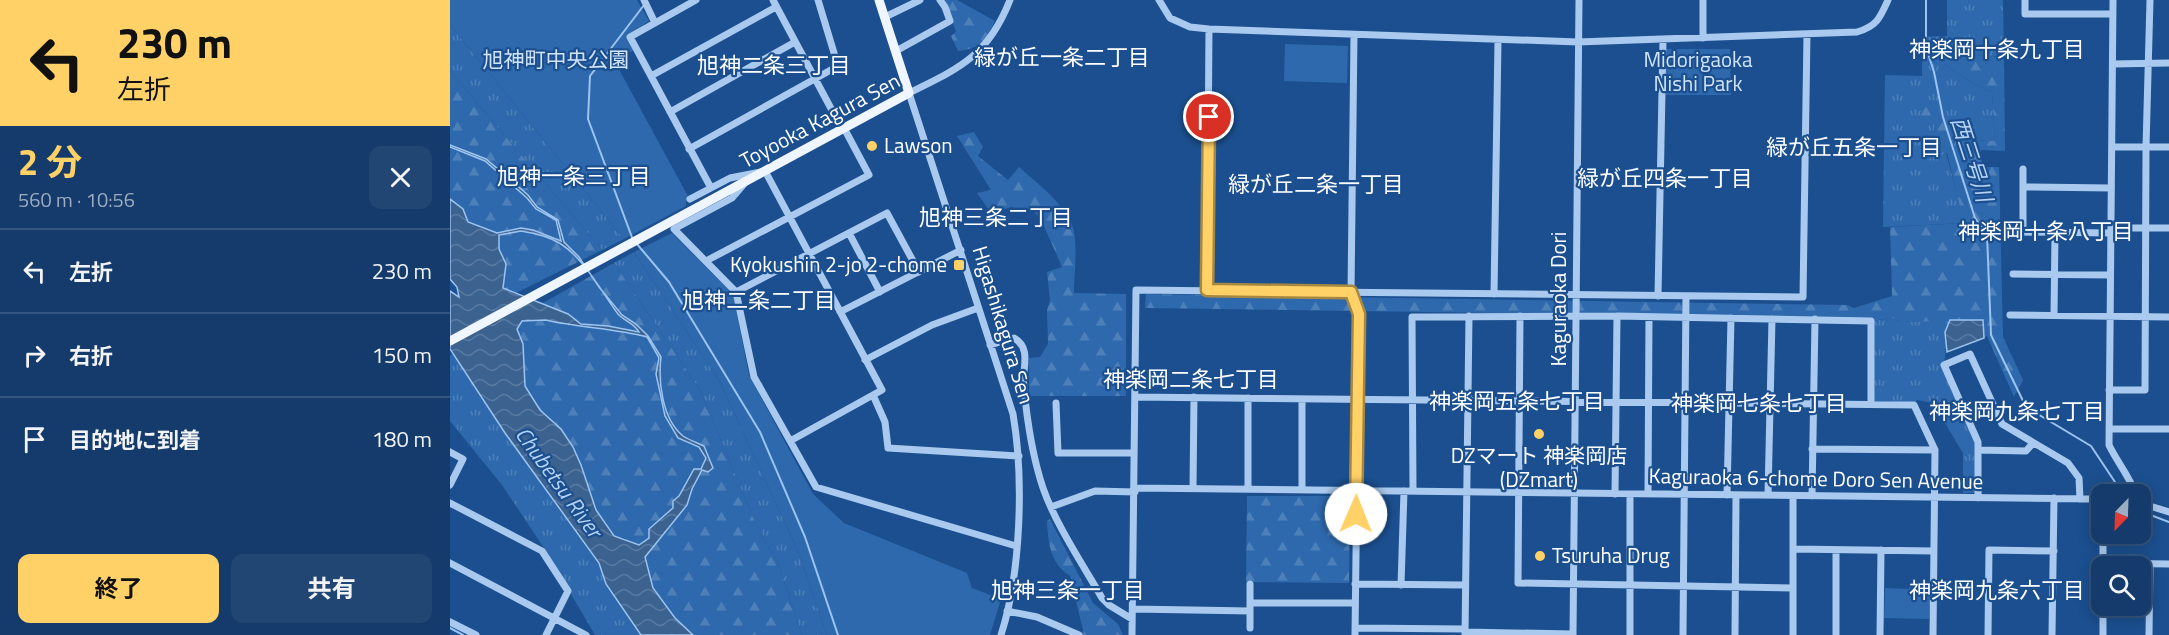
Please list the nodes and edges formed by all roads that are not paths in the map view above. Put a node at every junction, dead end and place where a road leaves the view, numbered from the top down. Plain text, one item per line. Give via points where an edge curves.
1 (696, 0) edge
2 (818, 0) edge
3 (879, 0) edge
4 (920, 0) edge
5 (939, 0) edge
6 (1010, 0) edge
7 (1160, 0) edge
8 (1579, 0) edge
9 (1703, 0) edge
10 (1888, 0) edge
11 (2025, 0) edge
12 (2113, 0) edge
13 (2150, 0) edge
14 (775, 3) edge
15 (646, 4) edge
16 (2113, 14) junction
17 (885, 17) junction
18 (654, 23) junction
19 (1209, 29) junction
20 (1808, 34) junction
21 (1354, 35) junction
22 (1703, 38) junction
23 (1663, 40) junction
24 (1498, 41) junction
25 (795, 42) junction
26 (1578, 42) junction
27 (896, 51) junction
28 (2149, 63) junction
29 (2169, 63) edge
30 (2113, 64) junction
31 (651, 76) junction
32 (815, 79) junction
33 (909, 93) junction
34 (670, 112) junction
35 (843, 129) junction
36 (2112, 147) junction
37 (2146, 147) junction
38 (2169, 147) edge
39 (689, 149) junction
40 (2023, 169) dead end
41 (765, 171) junction
42 (747, 181) junction
43 (2024, 188) junction
44 (2112, 188) junction
45 (711, 189) junction
46 (690, 199) dead end
47 (789, 217) junction
48 (2146, 228) junction
49 (2169, 228) edge
50 (2111, 230) junction
51 (2055, 232) junction
52 (849, 233) junction
53 (961, 250) junction
54 (810, 254) junction
55 (706, 261) junction
56 (919, 272) junction
57 (2013, 274) dead end
58 (2054, 274) junction
59 (2110, 274) junction
60 (1207, 290) junction
61 (735, 292) junction
62 (880, 292) junction
63 (1351, 292) junction
64 (1494, 294) junction
65 (1576, 294) junction
66 (1658, 296) junction
67 (1686, 296) junction
68 (978, 308) junction
69 (840, 312) junction
70 (2010, 315) dead end
71 (2054, 315) junction
72 (1468, 316) junction
73 (1520, 316) junction
74 (1617, 316) junction
75 (2110, 316) junction
76 (1576, 317) junction
77 (1649, 317) junction
78 (1686, 317) junction
79 (2145, 317) junction
80 (2169, 317) edge
81 (1731, 318) junction
82 (1772, 319) junction
83 (1815, 319) junction
84 (450, 341) edge
85 (990, 345) junction
86 (865, 360) junction
87 (2109, 390) junction
88 (873, 395) junction
89 (1135, 397) junction
90 (1194, 397) junction
91 (1248, 398) junction
92 (1302, 399) junction
93 (1357, 400) junction
94 (1412, 400) junction
95 (1467, 400) junction
96 (1519, 401) junction
97 (1575, 401) junction
98 (1616, 402) junction
99 (1648, 402) junction
100 (1685, 402) junction
101 (1056, 403) dead end
102 (1729, 403) junction
103 (1770, 403) junction
104 (1814, 404) junction
105 (1871, 404) junction
106 (2109, 429) junction
107 (2169, 429) edge
108 (790, 441) junction
109 (2033, 443) junction
110 (1812, 449) junction
111 (1935, 450) junction
112 (1978, 450) junction
113 (450, 452) edge
114 (1134, 453) junction
115 (1019, 456) junction
116 (2133, 484) edge
117 (450, 485) edge
118 (1193, 488) junction
119 (1248, 489) junction
120 (1135, 490) junction
121 (1302, 490) junction
122 (1357, 490) junction
123 (1404, 491) junction
124 (1413, 491) junction
125 (1467, 492) junction
126 (1519, 493) junction
127 (1574, 493) junction
128 (1615, 494) junction
129 (1630, 494) junction
130 (1648, 494) junction
131 (1684, 495) junction
132 (1727, 495) junction
133 (1736, 495) junction
134 (1768, 495) junction
135 (1793, 496) junction
136 (1812, 496) junction
137 (1935, 497) junction
138 (1978, 498) junction
139 (2054, 498) junction
140 (2080, 499) junction
141 (2091, 499) edge
142 (450, 503) edge
143 (2151, 505) edge
144 (1051, 507) junction
145 (2168, 509) edge
146 (1016, 546) junction
147 (1794, 549) junction
148 (1881, 550) junction
149 (2054, 550) junction
150 (1836, 551) junction
151 (1934, 551) junction
152 (450, 563) edge
153 (2151, 564) edge
154 (2169, 564) edge
155 (1250, 584) dead end
156 (1355, 584) junction
157 (1573, 584) junction
158 (1401, 585) junction
159 (1464, 585) junction
160 (1630, 586) junction
161 (1683, 586) junction
162 (1736, 587) junction
163 (1793, 588) junction
164 (1250, 603) junction
165 (1355, 603) junction
166 (1133, 609) junction
167 (1007, 611) junction
168 (1250, 611) junction
169 (2103, 616) edge
170 (2149, 616) edge
171 (554, 618) junction
172 (1132, 619) junction
173 (450, 622) edge
174 (1250, 628) dead end
175 (1355, 632) edge
176 (1465, 632) edge
177 (1572, 634) edge
178 (476, 635) edge
179 (546, 635) edge
180 (586, 635) edge
181 (1001, 635) edge
182 (1079, 635) edge
183 (1132, 635) edge
184 (1630, 635) edge
185 (1683, 635) edge
186 (1736, 635) edge
187 (1793, 635) edge
188 (1836, 635) edge
189 (1880, 635) edge
190 (1933, 635) edge
191 (1988, 635) edge
192 (2052, 635) edge
193 (2103, 635) edge
194 (2149, 635) edge

1 - 18 street
2 - 32 street via 837,66
3 - 17 main road, Higashikagura Sen
4 - 17 street
5 - 27 street via 950,21
6 - 33 street, Toyooka Kagura Sen via 991,40 974,57
7 - 19 street via 1170,18 1190,27
8 - 26 street, Kaguraoka Dori
9 - 22 street
10 - 20 street via 1870,28
11 - 16 street via 2025,14
12 - 16 street
13 - 28 street
14 - 25 street
14 - 31 street
15 - 18 street
16 - 30 street
17 - 27 main road, Higashikagura Sen
18 - 31 street via 630,37
19 - 21 street
19 - 60 street
20 - 22 street
20 - 67 street via 1803,297
21 - 24 street
21 - 63 street
22 - 23 street
23 - 26 street
23 - 66 street
24 - 26 street
24 - 64 street
25 - 32 street
25 - 34 street
26 - 65 street, Kaguraoka Dori
27 - 33 main road, Higashikagura Sen
28 - 29 street
28 - 30 street
28 - 37 street
30 - 36 street
31 - 34 street
32 - 35 street
32 - 39 street
33 - 35 main road, Toyooka Kagura Sen
33 - 53 street, Higashikagura Sen
34 - 39 street
35 - 41 main road, Toyooka Kagura Sen
35 - 47 street via 869,175
36 - 37 street
36 - 44 street
37 - 38 street
37 - 48 street
39 - 45 street
40 - 43 street
41 - 42 main road, Toyooka Kagura Sen
41 - 45 street via 730,178
41 - 47 street
42 - 55 street via 732,198 674,229
42 - 84 main road, Toyooka Kagura Sen
43 - 44 street
43 - 51 street via 2023,232
44 - 50 street
45 - 46 street
47 - 54 street
47 - 55 street
48 - 49 street
48 - 50 street
48 - 79 street
50 - 51 street
50 - 59 street
51 - 58 street
52 - 54 street
52 - 56 street via 887,213
52 - 62 street
53 - 56 street
53 - 68 street, Higashikagura Sen
54 - 61 street
54 - 69 street
55 - 61 street
56 - 62 street
57 - 58 street
58 - 59 street
58 - 71 street
59 - 75 street
60 - 63 street
60 - 89 street via 1136,290
61 - 108 street via 754,377
62 - 69 street
63 - 64 street
63 - 93 street via 1359,314
64 - 65 street
65 - 66 street
65 - 76 street, Kaguraoka Dori
66 - 67 street
67 - 78 street
68 - 85 street, Higashikagura Sen
68 - 86 street via 932,325
69 - 86 street
70 - 71 street
71 - 75 street
72 - 73 street
72 - 94 street via 1412,317
72 - 95 street
73 - 76 street
73 - 96 street
74 - 76 street
74 - 77 street
74 - 98 street
75 - 79 street
75 - 87 street
76 - 97 street, Kaguraoka Dori
77 - 78 street
77 - 99 street
78 - 81 street
78 - 100 street
79 - 80 street
79 - 87 street via 2145,390
81 - 82 street
81 - 102 street
82 - 83 street
82 - 103 street
83 - 104 street
83 - 105 street via 1871,321
85 - 115 street, Higashikagura Sen via 1013,414
85 - 144 street via 1014,338 1023,345 1025,400 1038,467
86 - 88 street via 882,390
87 - 106 street
88 - 108 street
88 - 115 street via 885,422 888,448
89 - 90 street
89 - 114 street
90 - 91 street
90 - 118 street
91 - 92 street
91 - 119 street
92 - 93 street
92 - 121 street
93 - 94 street
93 - 122 street
94 - 95 street
94 - 124 street
95 - 96 street
95 - 125 street
96 - 97 street
96 - 126 street
97 - 98 street
97 - 127 street, Kaguraoka Dori
98 - 99 street
98 - 128 street
99 - 100 street
99 - 130 street
100 - 102 street
100 - 131 street
101 - 114 street via 1058,453
102 - 103 street
102 - 132 street
103 - 104 street
103 - 134 street
104 - 105 street
104 - 110 street
105 - 111 street via 1914,405
106 - 107 street
106 - 116 street via 2109,445
108 - 146 street via 816,487
109 - 112 street via 2026,451
109 - 112 street via 2002,424 1970,354 1944,365
109 - 140 street via 2068,463 2079,478
110 - 111 street
110 - 136 street
111 - 137 street
112 - 138 street
113 - 117 street via 463,459
114 - 120 street
115 - 146 street, Higashikagura Sen
118 - 119 street, Kaguraoka 6-chome Doro Sen Avenue
118 - 120 street, Kaguraoka 6-chome Doro Sen Avenue
119 - 121 street, Kaguraoka 6-chome Doro Sen Avenue
120 - 144 street, Kaguraoka 6-chome Doro Sen Avenue via 1095,491
120 - 166 street
121 - 122 street, Kaguraoka 6-chome Doro Sen Avenue
122 - 123 street, Kaguraoka 6-chome Doro Sen Avenue
122 - 156 street
123 - 124 street, Kaguraoka 6-chome Doro Sen Avenue
123 - 158 street
124 - 125 street, Kaguraoka 6-chome Doro Sen Avenue
125 - 126 street, Kaguraoka 6-chome Doro Sen Avenue
125 - 159 street
126 - 127 street, Kaguraoka 6-chome Doro Sen Avenue
126 - 157 street via 1518,582
127 - 128 street, Kaguraoka 6-chome Doro Sen Avenue
127 - 157 street, Kaguraoka Dori
128 - 129 street, Kaguraoka 6-chome Doro Sen Avenue
129 - 130 street, Kaguraoka 6-chome Doro Sen Avenue
129 - 160 street
130 - 131 street, Kaguraoka 6-chome Doro Sen Avenue
131 - 132 street, Kaguraoka 6-chome Doro Sen Avenue
131 - 161 street
132 - 133 street, Kaguraoka 6-chome Doro Sen Avenue
133 - 134 street, Kaguraoka 6-chome Doro Sen Avenue
133 - 162 street
134 - 135 street, Kaguraoka 6-chome Doro Sen Avenue
135 - 136 street, Kaguraoka 6-chome Doro Sen Avenue
135 - 147 street
136 - 137 street, Kaguraoka 6-chome Doro Sen Avenue
137 - 138 street, Kaguraoka 6-chome Doro Sen Avenue
137 - 151 street
138 - 139 street, Kaguraoka 6-chome Doro Sen Avenue
139 - 140 street, Kaguraoka 6-chome Doro Sen Avenue
139 - 149 street
140 - 141 street, Kaguraoka 6-chome Doro Sen Avenue
142 - 171 street via 542,551 568,591
143 - 145 street
144 - 172 street via 1101,598
146 - 167 street, Higashikagura Sen
147 - 150 street
147 - 163 street
148 - 150 street
148 - 151 street
148 - 189 street
149 - 191 street via 1989,550
149 - 192 street
150 - 188 street
151 - 190 street
152 - 171 street
153 - 154 street
155 - 164 street
156 - 158 street
156 - 165 street
157 - 160 street
157 - 177 street, Kaguraoka Dori
158 - 159 street
159 - 176 street
160 - 161 street
160 - 184 street
161 - 162 street
161 - 185 street
162 - 163 street
162 - 186 street
163 - 187 street
164 - 165 street
164 - 168 street
165 - 175 street
166 - 168 street
166 - 172 street
167 - 181 street, Higashikagura Sen
167 - 182 street via 1037,617
168 - 174 street
169 - 193 street
170 - 194 street
171 - 179 street
171 - 180 street
172 - 183 street
173 - 178 street
175 - 176 street
176 - 177 street

